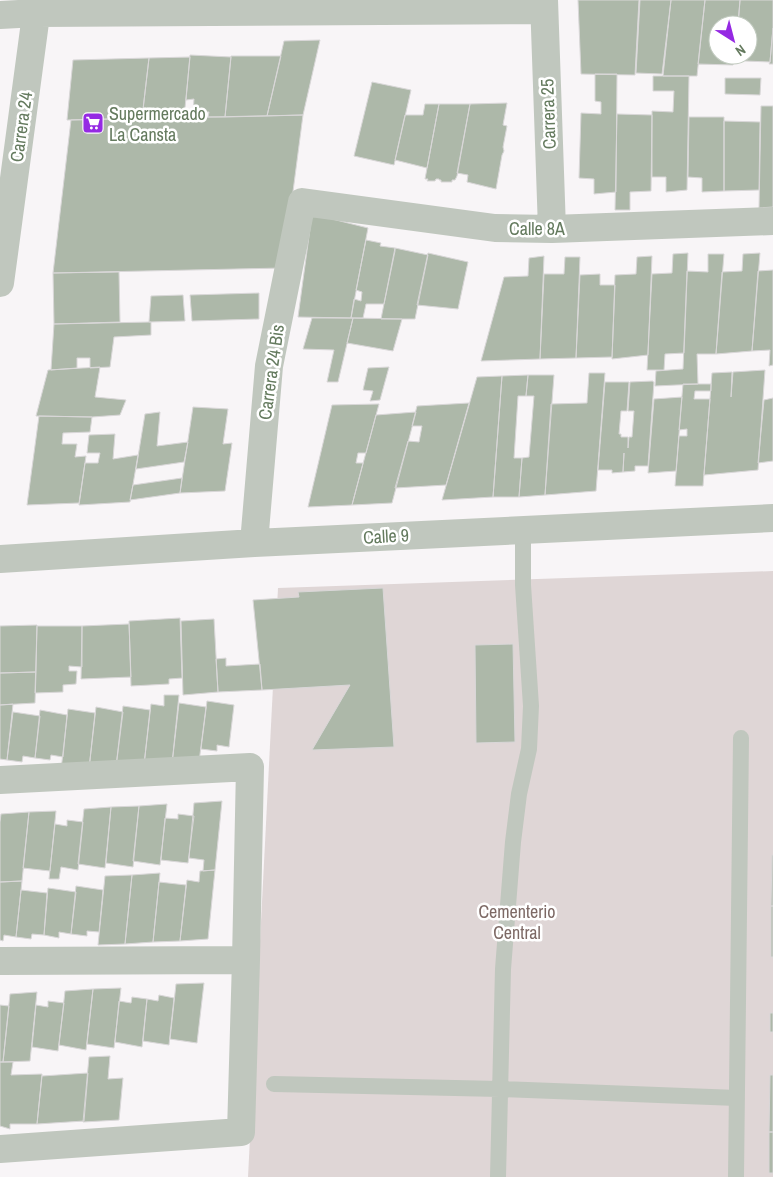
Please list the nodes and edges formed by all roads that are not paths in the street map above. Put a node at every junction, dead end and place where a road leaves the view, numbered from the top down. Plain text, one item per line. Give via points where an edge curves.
1 (544, 5) edge
2 (38, 7) edge
3 (0, 14) edge
4 (302, 202) joint
5 (773, 221) edge
6 (552, 229) junction
7 (0, 283) edge
8 (773, 518) edge
9 (523, 530) junction
10 (254, 543) junction
11 (0, 559) edge
12 (741, 738) dead end
13 (0, 780) edge
14 (0, 960) edge
15 (246, 960) junction
16 (274, 1084) dead end
17 (500, 1089) junction
18 (737, 1098) junction
19 (0, 1149) edge
20 (498, 1177) edge
21 (736, 1177) edge

1 - 2 street
1 - 6 street, Carrera 25
2 - 3 street
2 - 7 street, Carrera 24
4 - 6 street, Calle 8A via 495,228
4 - 10 street, Carrera 24 Bis via 268,366
5 - 6 street, Calle 8A
8 - 9 street, Calle 9
9 - 10 street, Calle 9
9 - 17 lane via 531,706 529,749 518,794 513,842 503,969
10 - 11 street, Calle 9
12 - 18 lane
13 - 15 street via 250,767
14 - 15 street
15 - 19 street via 241,1132
16 - 17 lane
17 - 18 lane
17 - 20 lane
18 - 21 lane

